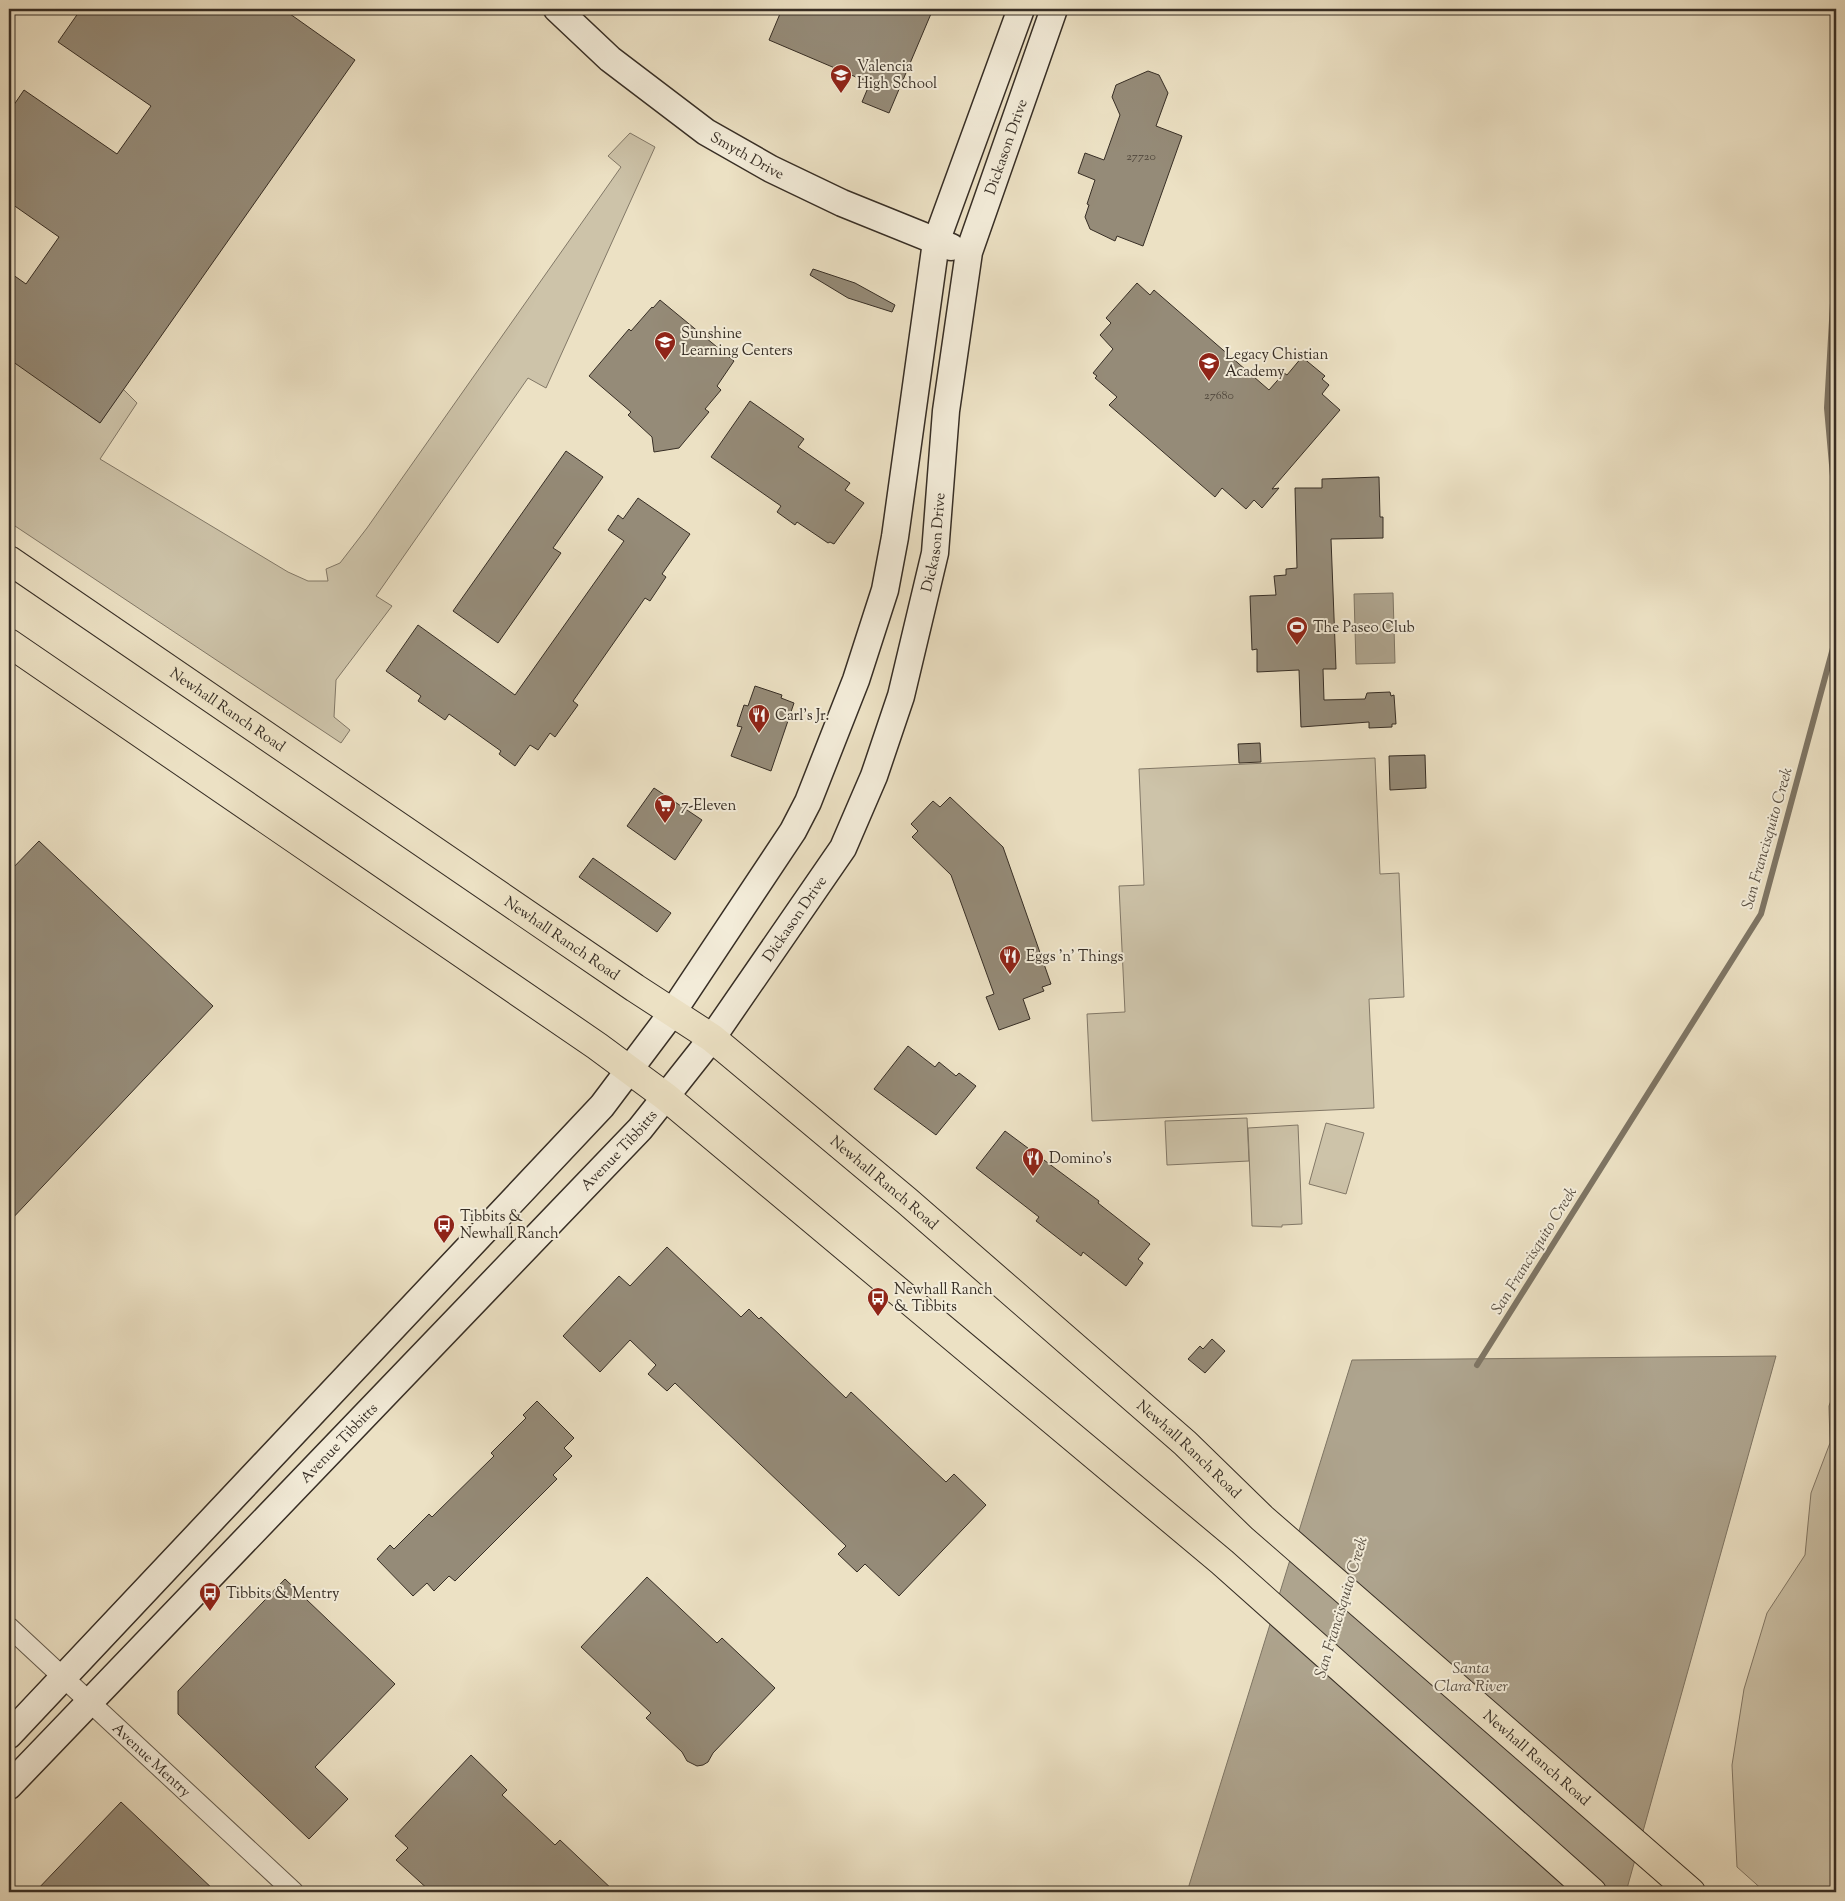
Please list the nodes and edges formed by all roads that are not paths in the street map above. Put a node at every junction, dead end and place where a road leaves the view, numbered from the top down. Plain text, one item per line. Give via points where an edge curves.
1 (557, 9) edge
2 (1022, 9) edge
3 (1054, 9) edge
4 (936, 242) junction
5 (969, 252) junction
6 (9, 560) edge
7 (9, 643) edge
8 (672, 1013) junction
9 (712, 1038) junction
10 (629, 1070) junction
11 (666, 1097) junction
12 (9, 1628) edge
13 (63, 1678) junction
14 (88, 1701) junction
15 (9, 1736) edge
16 (9, 1786) edge
17 (294, 1892) edge
18 (1592, 1892) edge
19 (1691, 1892) edge

1 - 4 street, Smyth Drive via 610,59 706,132 771,169
2 - 4 street
3 - 5 street, Dickason Drive
4 - 5 street, Smyth Drive
4 - 8 street via 895,537 885,590 856,680 808,802 793,831
5 - 9 street, Dickason Drive via 946,412 935,553 901,696 874,776 843,848
6 - 8 main road, Newhall Ranch Road
7 - 10 main road
8 - 9 main road, Newhall Ranch Road
8 - 10 street
9 - 11 street, Dickason Drive
9 - 19 main road, Newhall Ranch Road via 907,1201 1177,1436 1262,1518
10 - 11 main road
10 - 13 street via 602,1106
11 - 14 street, Avenue Tibbitts via 640,1129
11 - 18 main road via 1222,1562
12 - 13 street, Avenue Mentry
13 - 14 street, Avenue Mentry
13 - 15 street
14 - 16 street, Avenue Tibbitts
14 - 17 street, Avenue Mentry

